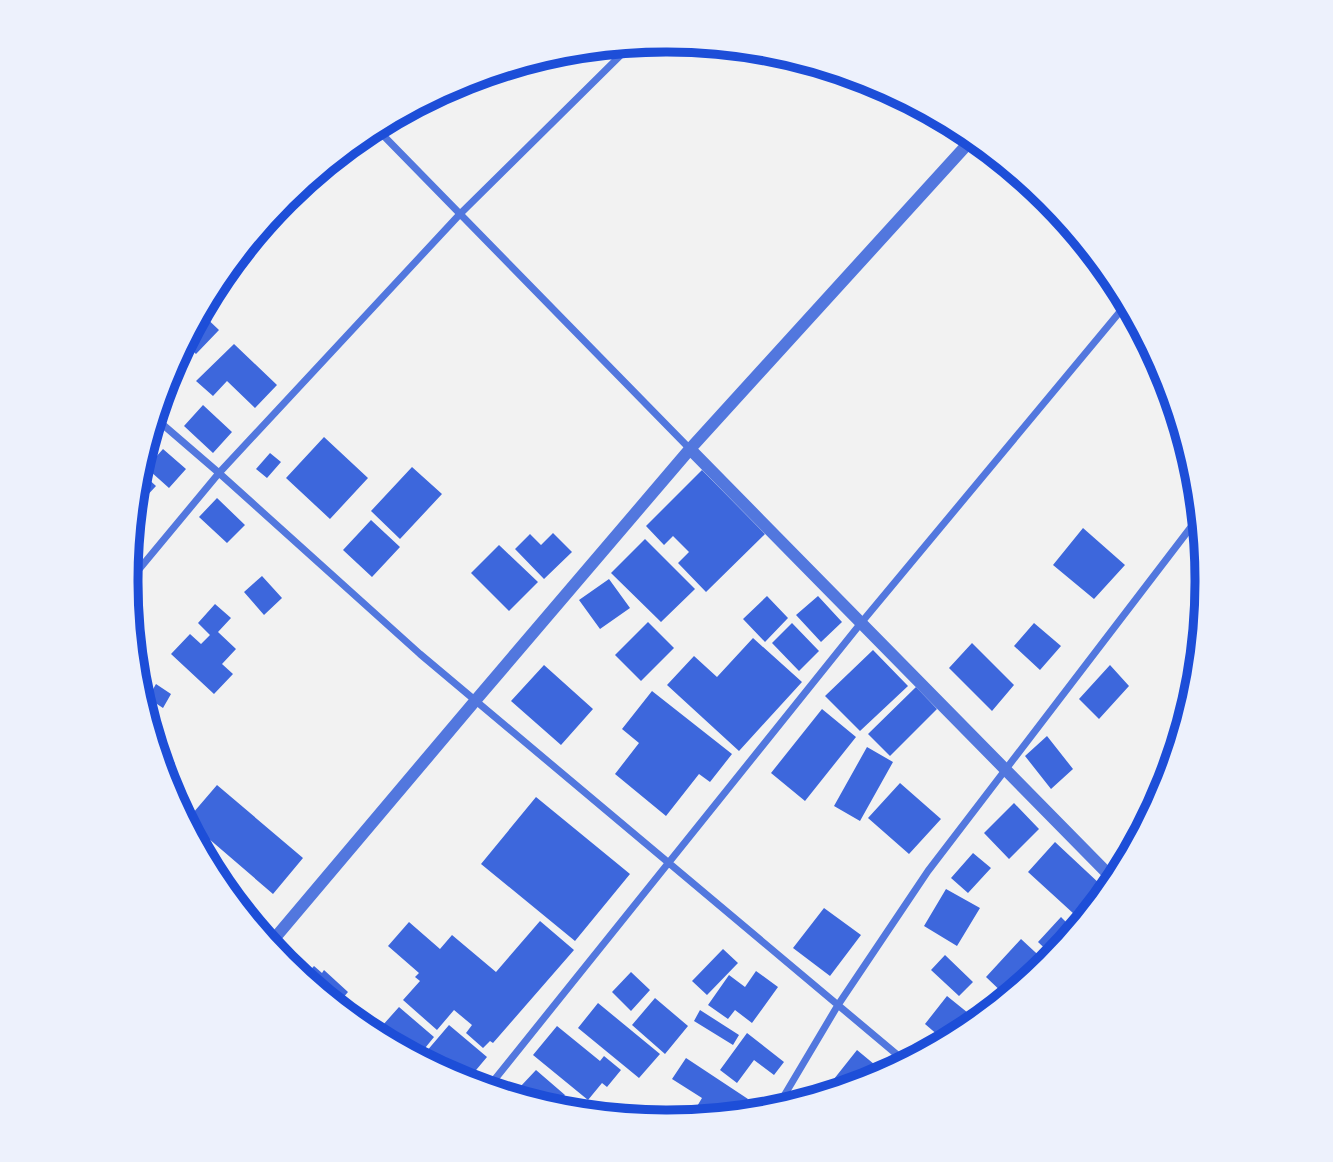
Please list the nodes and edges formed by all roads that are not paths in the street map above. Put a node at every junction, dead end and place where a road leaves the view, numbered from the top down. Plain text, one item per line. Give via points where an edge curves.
1 (622, 55) edge
2 (383, 135) edge
3 (966, 146) edge
4 (460, 214) junction
5 (1120, 311) edge
6 (162, 424) edge
7 (690, 449) junction
8 (219, 473) junction
9 (1192, 526) edge
10 (138, 570) edge
11 (861, 623) junction
12 (475, 701) junction
13 (1006, 769) junction
14 (669, 863) junction
15 (1107, 873) edge
16 (276, 937) edge
17 (838, 1005) junction
18 (898, 1056) edge
19 (494, 1080) edge
20 (784, 1096) edge

1 - 4 street
2 - 4 street
3 - 7 street
4 - 7 street
4 - 8 street
5 - 11 street
6 - 8 street
7 - 11 street
7 - 12 street
8 - 10 street
8 - 12 street
9 - 13 street
11 - 13 street
11 - 14 street
12 - 14 street
12 - 16 street
13 - 15 street
13 - 17 street via 928,870
14 - 17 street
14 - 19 street
17 - 18 street
17 - 20 street

